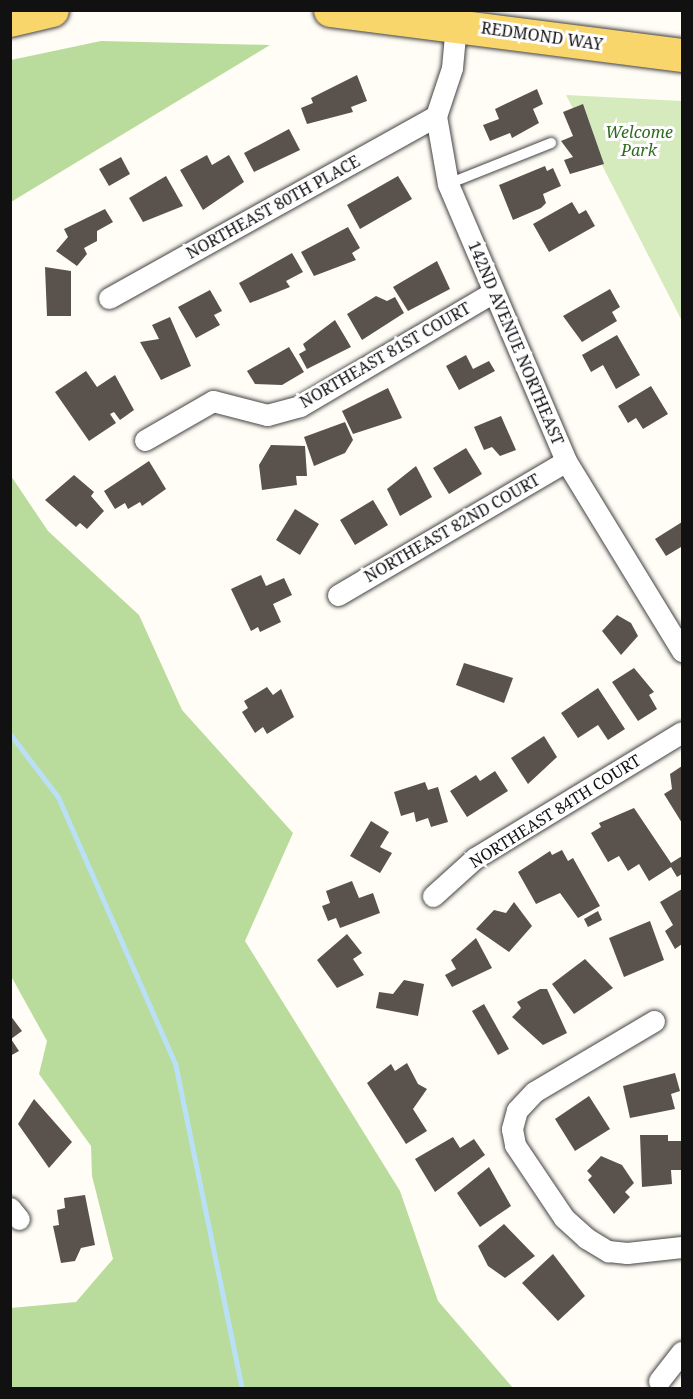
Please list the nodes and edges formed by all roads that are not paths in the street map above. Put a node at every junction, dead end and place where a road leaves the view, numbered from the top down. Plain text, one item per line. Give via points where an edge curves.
1 (52, 10) edge
2 (330, 10) edge
3 (457, 18) edge
4 (10, 20) edge
5 (682, 55) edge
6 (436, 116) junction
7 (551, 143) dead end
8 (448, 184) junction
9 (492, 293) junction
10 (110, 298) dead end
11 (145, 440) dead end
12 (566, 461) junction
13 (338, 595) dead end
14 (682, 651) edge
15 (682, 732) edge
16 (433, 896) dead end
17 (654, 1021) dead end
18 (682, 1247) edge
19 (682, 1352) edge
20 (659, 1381) dead end

1 - 4 main road
2 - 3 main road, REDMOND WAY
3 - 5 main road, REDMOND WAY
3 - 6 street, 142ND AVENUE NORTHEAST via 453,68
6 - 8 street, 142ND AVENUE NORTHEAST
6 - 10 street, NORTHEAST 80TH PLACE
7 - 8 lane
8 - 9 street, 142ND AVENUE NORTHEAST
9 - 11 street, NORTHEAST 81ST COURT via 300,406 267,415 213,401
9 - 12 street, 142ND AVENUE NORTHEAST
12 - 13 street, NORTHEAST 82ND COURT
12 - 14 street, 142ND AVENUE NORTHEAST
15 - 16 street, NORTHEAST 84TH COURT via 475,858
17 - 18 street via 534,1092 517,1110 512,1130 515,1145 564,1218 586,1238 617,1252
19 - 20 street

